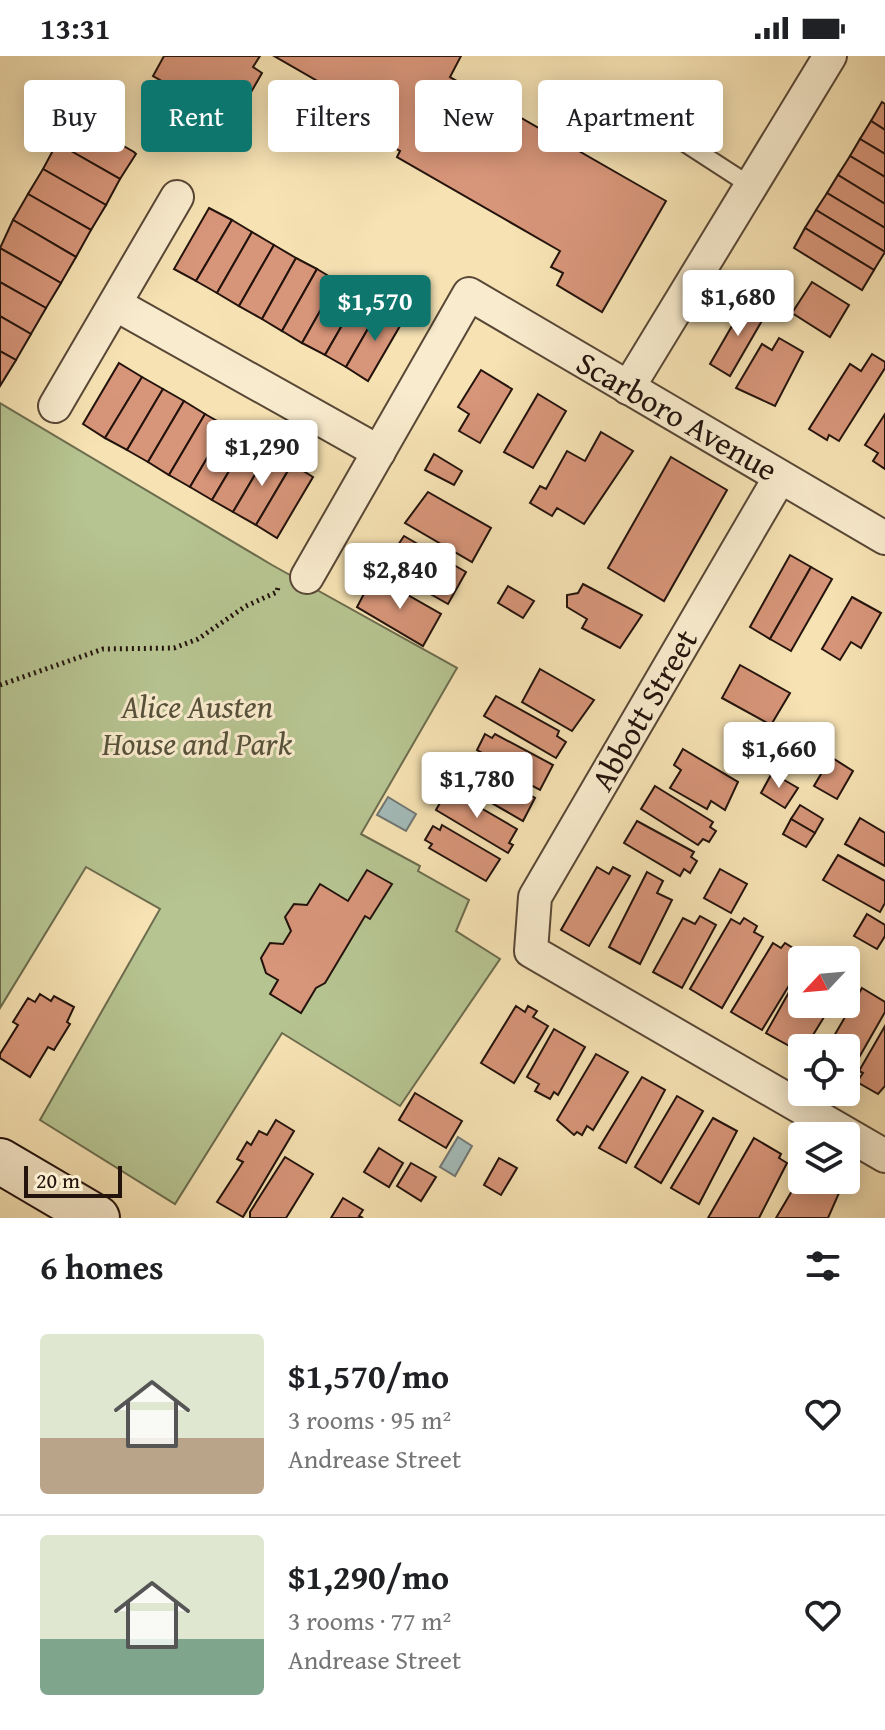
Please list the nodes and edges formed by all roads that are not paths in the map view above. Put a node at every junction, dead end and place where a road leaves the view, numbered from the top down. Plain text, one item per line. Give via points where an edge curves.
1 (826, 58) edge
2 (699, 152) edge
3 (751, 186) junction
4 (177, 197) dead end
5 (115, 304) junction
6 (628, 388) junction
7 (55, 406) dead end
8 (379, 452) junction
9 (780, 477) junction
10 (885, 538) edge
11 (294, 578) road end
12 (885, 1156) edge
13 (0, 1161) edge
14 (97, 1218) edge

1 - 3 street
2 - 3 lane
3 - 6 street
4 - 5 street
5 - 7 street
5 - 8 street
6 - 8 street, Scarboro Avenue via 469,294
6 - 9 street, Scarboro Avenue
8 - 11 street
9 - 10 street, Scarboro Avenue
9 - 12 street, Abbott Street via 535,897 531,951
13 - 14 street

